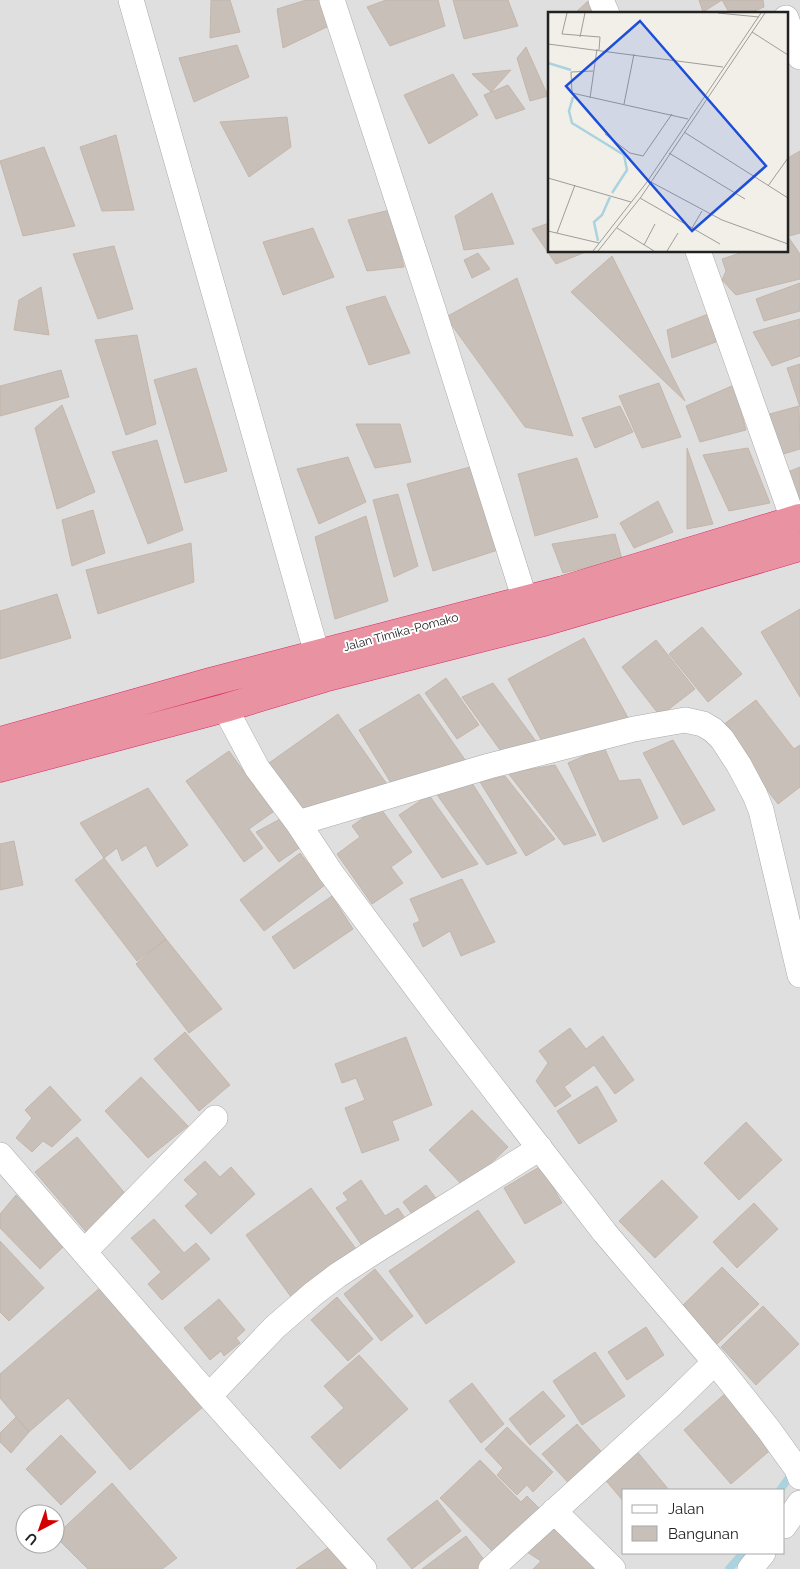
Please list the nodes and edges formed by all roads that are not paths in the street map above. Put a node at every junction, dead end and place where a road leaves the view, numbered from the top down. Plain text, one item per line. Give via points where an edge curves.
1 (131, 0) edge
2 (332, 0) edge
3 (601, 0) edge
4 (606, 12) edge
5 (788, 24) edge
6 (800, 57) edge
7 (698, 252) edge
8 (796, 519) edge
9 (800, 547) edge
10 (525, 600) junction
11 (317, 654) junction
12 (225, 708) junction
13 (0, 742) edge
14 (0, 768) edge
15 (298, 823) junction
16 (800, 975) edge
17 (215, 1118) dead end
18 (540, 1148) junction
19 (0, 1155) edge
20 (84, 1252) junction
21 (715, 1362) junction
22 (209, 1396) junction
23 (800, 1477) edge
24 (800, 1503) edge
25 (554, 1511) junction
26 (785, 1525) edge
27 (762, 1554) edge
28 (364, 1569) edge
29 (491, 1569) edge
30 (613, 1569) edge
31 (750, 1569) edge

1 - 11 street
2 - 10 street
3 - 4 street
5 - 6 street
7 - 8 street
8 - 10 highway, Jalan Timika-Pomako
9 - 12 highway, Jalan Timika-Pomako via 540,623 324,678
10 - 11 highway, Jalan Timika-Pomako
11 - 13 highway, Jalan Timika-Pomako
12 - 14 highway, Jalan Timika-Pomako
12 - 15 street via 257,768
15 - 16 street via 489,766 634,729 685,720 703,724 722,739 761,810
15 - 18 street via 439,1018
17 - 20 street
18 - 21 street via 605,1233
18 - 22 street via 332,1280 275,1327
19 - 20 street
20 - 22 street
21 - 23 street via 770,1430
21 - 25 street
22 - 28 street
24 - 26 street
25 - 29 street
25 - 30 street
27 - 31 street

